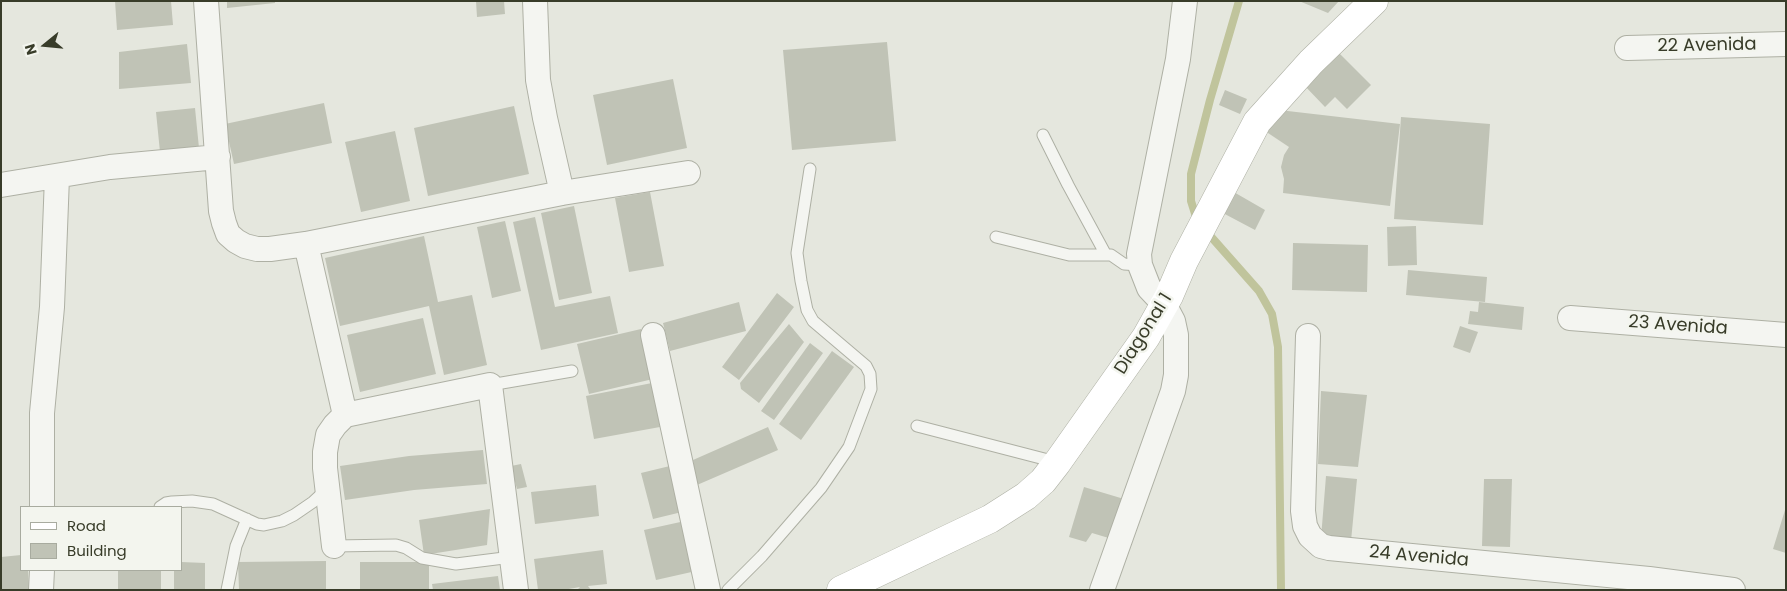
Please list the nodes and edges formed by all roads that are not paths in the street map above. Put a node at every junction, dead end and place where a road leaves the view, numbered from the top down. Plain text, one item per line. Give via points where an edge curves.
1 (206, 1) edge
2 (535, 1) edge
3 (1185, 1) edge
4 (1374, 1) edge
5 (1786, 44) edge
6 (1628, 48) dead end
7 (1043, 134) dead end
8 (218, 157) junction
9 (810, 169) dead end
10 (688, 173) dead end
11 (56, 177) junction
12 (1, 185) edge
13 (562, 193) junction
14 (996, 237) dead end
15 (306, 244) junction
16 (1106, 255) junction
17 (1140, 265) junction
18 (1164, 304) junction
19 (1570, 318) dead end
20 (653, 334) dead end
21 (1786, 334) edge
22 (1308, 336) dead end
23 (572, 371) dead end
24 (490, 385) junction
25 (344, 415) junction
26 (917, 426) dead end
27 (1058, 463) junction
28 (327, 489) junction
29 (42, 506) edge
30 (162, 506) edge
31 (247, 519) junction
32 (334, 546) joint
33 (512, 557) junction
34 (42, 571) edge
35 (41, 590) edge
36 (227, 590) edge
37 (516, 590) edge
38 (708, 590) edge
39 (728, 590) edge
40 (841, 590) edge
41 (1102, 590) edge
42 (1733, 590) edge

1 - 8 street
2 - 13 street via 538,80
3 - 17 street via 1178,59 1140,243
4 - 18 street, Diagonal 1 via 1264,112 1249,135
5 - 6 street, 22 Avenida
7 - 16 lane
8 - 11 street via 110,167
8 - 15 street via 221,211 228,234 245,246 257,249
9 - 39 lane via 797,253 807,310 813,321 866,366 870,374 870,389 849,447 821,488
10 - 13 street
11 - 12 street
11 - 29 street via 52,307 42,413
13 - 15 street
14 - 16 lane via 1069,255
15 - 25 street
16 - 17 lane via 1124,264
17 - 18 street via 1149,288
18 - 27 street, Diagonal 1 via 1146,337
18 - 41 street via 1176,334 1173,391
19 - 21 street, 23 Avenida
20 - 38 street
22 - 42 street, 24 Avenida via 1303,511 1310,536 1322,546
23 - 24 lane
24 - 25 street
24 - 33 street
25 - 28 street via 328,436 325,452
26 - 27 lane
27 - 40 street, Diagonal 1 via 1026,496 990,519
28 - 31 lane via 282,521 264,525
28 - 32 street
30 - 31 lane via 192,501 213,504
31 - 36 lane via 236,546
32 - 33 lane via 396,545 422,558 456,564
33 - 37 street
34 - 35 street

